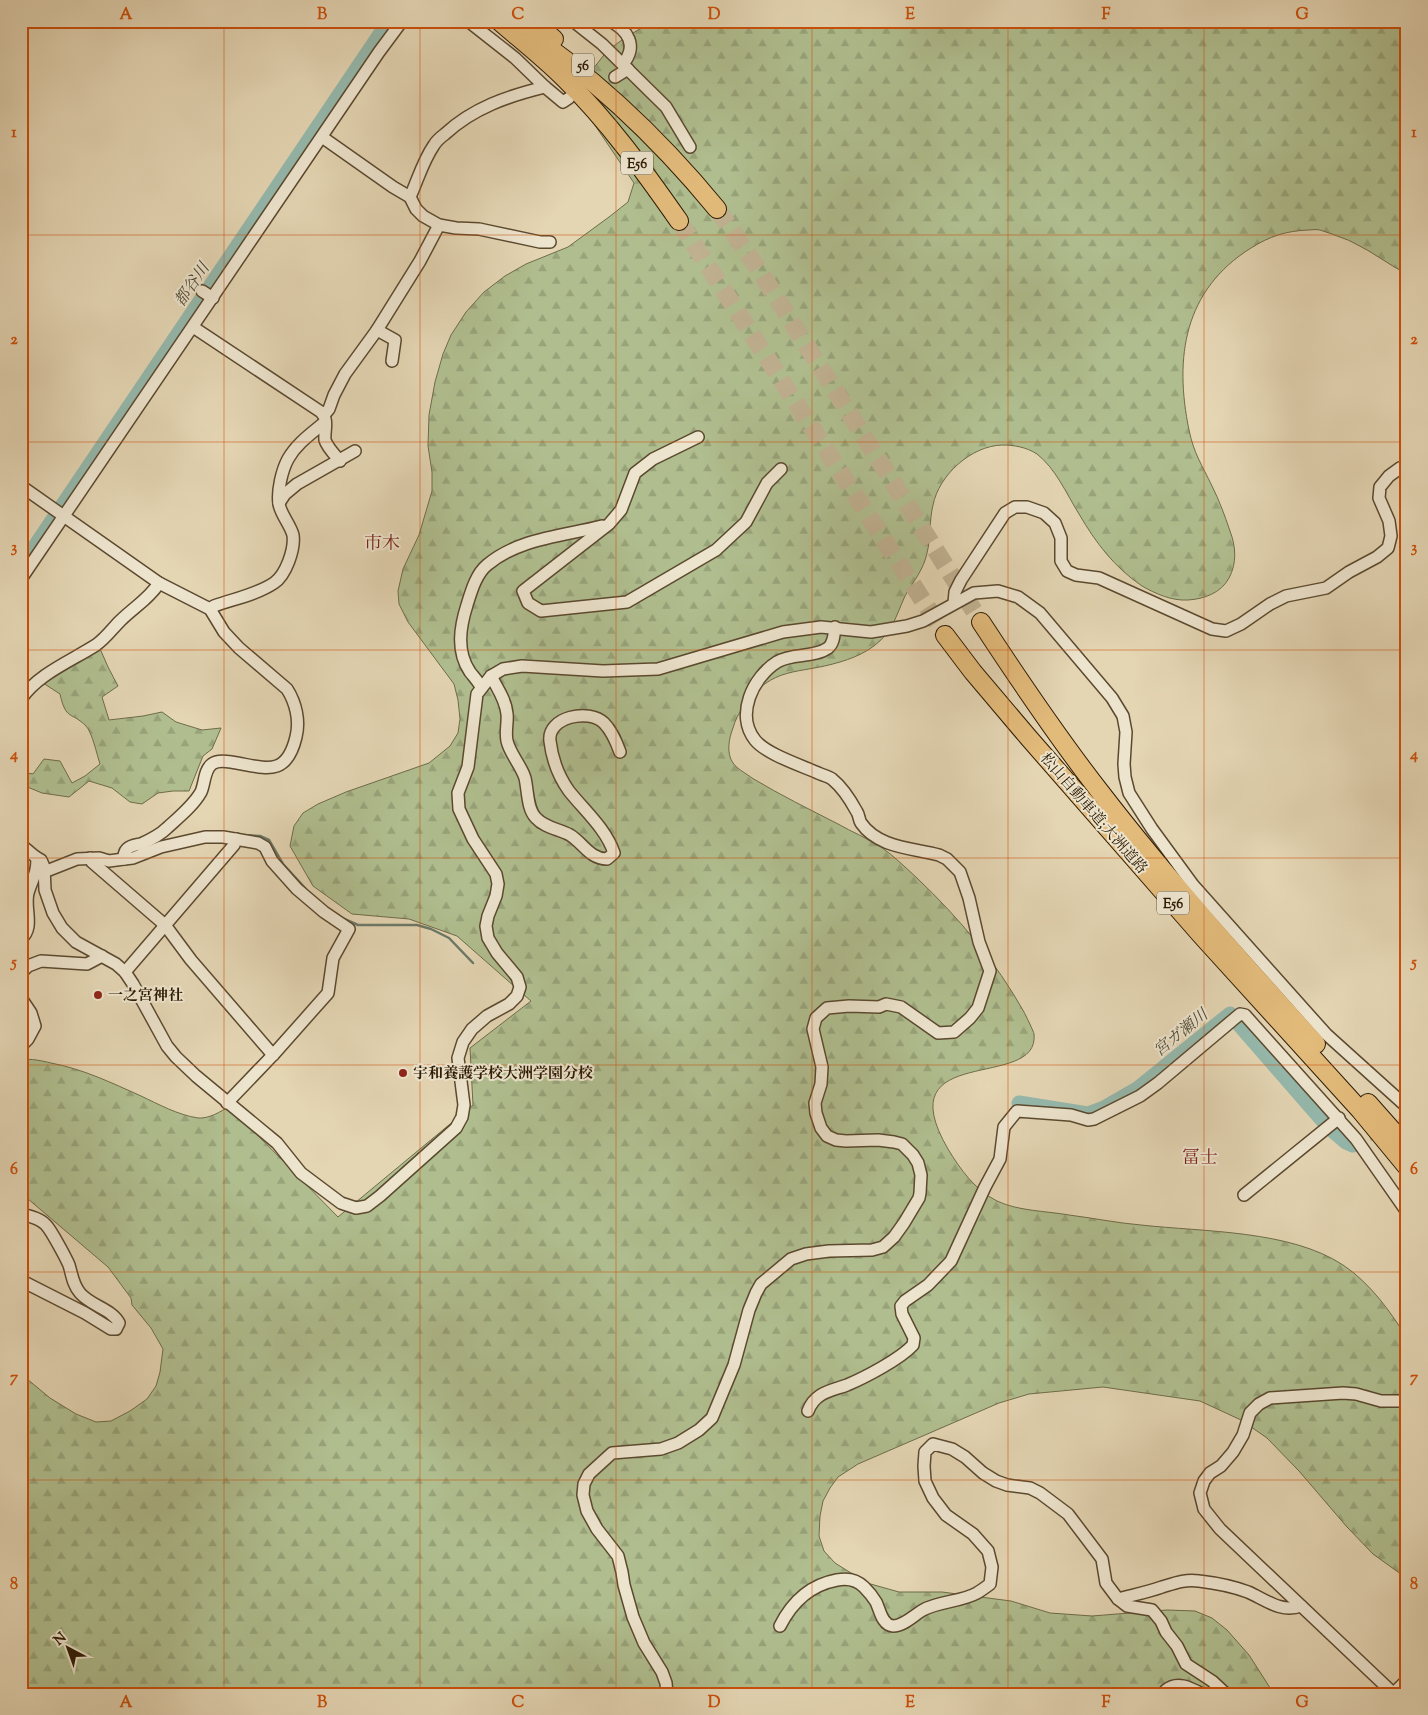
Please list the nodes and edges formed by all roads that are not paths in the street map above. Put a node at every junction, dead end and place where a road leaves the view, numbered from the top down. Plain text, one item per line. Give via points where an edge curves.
1 (402, 21) edge
2 (468, 21) edge
3 (484, 21) edge
4 (499, 21) edge
5 (573, 21) edge
6 (610, 21) edge
7 (518, 29) edge
8 (626, 66) junction
9 (615, 77) dead end
10 (545, 87) junction
11 (570, 98) dead end
12 (592, 108) joint
13 (322, 137) junction
14 (690, 147) dead end
15 (410, 197) junction
16 (717, 209) tunnel mouth
17 (679, 221) tunnel mouth
18 (439, 226) junction
19 (550, 242) dead end
20 (194, 327) junction
21 (377, 330) junction
22 (392, 361) dead end
23 (325, 418) junction
24 (698, 437) dead end
25 (355, 451) dead end
26 (340, 461) junction
27 (1407, 467) edge
28 (781, 468) dead end
29 (21, 486) edge
30 (279, 503) junction
31 (61, 513) junction
32 (609, 524) junction
33 (21, 579) edge
34 (159, 583) junction
35 (954, 603) junction
36 (210, 609) junction
37 (981, 622) tunnel mouth
38 (836, 627) junction
39 (945, 634) tunnel mouth
40 (491, 676) junction
41 (481, 687) junction
42 (21, 700) edge
43 (620, 752) dead end
44 (236, 839) junction
45 (21, 845) edge
46 (124, 856) junction
47 (37, 858) junction
48 (90, 858) junction
49 (44, 872) junction
50 (165, 925) junction
51 (21, 940) edge
52 (102, 956) junction
53 (125, 972) junction
54 (21, 973) edge
55 (21, 998) edge
56 (21, 1046) edge
57 (273, 1055) junction
58 (227, 1103) junction
59 (1407, 1107) edge
60 (1339, 1118) junction
61 (1369, 1136) tunnel mouth
62 (1356, 1139) junction
63 (1407, 1147) edge
64 (1407, 1167) edge
65 (1244, 1195) dead end
66 (1407, 1212) edge
67 (21, 1214) edge
68 (21, 1284) edge
69 (1407, 1401) edge
70 (808, 1411) dead end
71 (1118, 1599) junction
72 (1301, 1606) junction
73 (780, 1626) dead end
74 (1407, 1680) edge
75 (1394, 1693) edge
76 (667, 1694) edge
77 (1168, 1694) edge
78 (1202, 1694) edge
79 (1226, 1694) edge

1 - 13 street
2 - 10 street
3 - 7 highway
4 - 7 highway, E56
5 - 8 street
6 - 8 street via 629,36
7 - 12 highway, 56
7 - 16 highway, E56 via 594,82 629,113
8 - 9 street
8 - 14 street via 666,107
10 - 11 street via 563,102
10 - 15 street via 493,103 451,128 435,143
12 - 17 highway, E56
13 - 15 street
13 - 20 street via 208,295
15 - 18 street via 416,209
18 - 19 street via 479,229
18 - 21 street
20 - 23 street
20 - 31 street
21 - 22 street via 395,340
21 - 23 street via 345,374
23 - 26 street via 326,443
23 - 30 street via 296,446 287,460
24 - 32 street via 653,459 635,473 622,510
25 - 26 street
26 - 30 street via 297,484
27 - 35 street via 1389,476 1380,487 1379,498 1392,536 1388,548 1326,588 1286,596 1226,631 1212,629 1099,578 1067,571 1060,561 1061,538 1055,523 1044,512 1027,507 1015,507 1005,513 961,580
28 - 32 street via 767,482 746,522 716,550 641,595 627,602 541,611 528,603 523,591
29 - 31 street
30 - 36 street via 293,537 287,566 281,577 252,594
31 - 33 street
31 - 34 street
32 - 41 street via 531,542 486,565 469,598 460,642 462,654
34 - 36 street
34 - 42 street via 154,593 120,621 111,633 29,688
35 - 38 street via 923,621 907,626 870,632
35 - 59 street via 974,593 998,591 1018,597 1040,613 1112,698 1123,716 1125,778 1129,793 1152,829 1194,885 1326,1034
36 - 46 street via 224,632 292,697 297,733 294,747 280,766 222,760 212,764 201,791 189,808 164,831 131,846
37 - 63 highway, 松山自動車道;大洲道路 / E56 via 1048,722 1134,835
38 - 40 street via 783,632 658,669 603,671 522,666 504,669
38 - 76 street via 833,642 826,649 777,662 764,673 749,695 746,708 750,734 761,747 832,779 874,836 890,844 947,859 960,872 990,971 978,1008 954,1032 938,1033 901,1007 886,1004 879,1007 827,1008 816,1018 813,1029 822,1067 822,1084 815,1103 821,1128 836,1140 878,1140 902,1144 918,1163 921,1174 919,1198 894,1238 883,1247 806,1254 791,1259 761,1284 712,1418 678,1443 661,1449 612,1453 589,1474 584,1484 587,1511 596,1529 618,1556 633,1617 662,1672
39 - 64 highway, 松山自動車道;大洲道路 / E56 via 972,672 1034,745 1360,1110
40 - 41 street
40 - 43 street via 505,703 506,740 521,767 535,817 543,824 570,835 601,859 607,859 614,853 609,840 568,789 554,761 550,738 553,729 564,719 576,715 592,716 602,721 614,735
41 - 58 street via 477,694 468,767 458,792 459,809 473,839 496,874 496,896 486,926 488,938 517,977 520,987 509,1004 487,1016 463,1042 458,1058 464,1104 456,1128 380,1196 367,1206 356,1208 341,1203 302,1173 277,1143
44 - 46 street via 205,837 161,846 133,858
44 - 50 street
44 - 57 street via 265,847 272,861 297,889 349,929 333,958 328,993
45 - 47 street
46 - 48 street via 109,861
47 - 49 street via 42,860
47 - 51 street via 35,876 28,893 29,928
48 - 49 street via 77,859
48 - 50 street
49 - 52 street via 45,890 62,928 76,942
50 - 53 street
50 - 57 street
52 - 53 street
52 - 54 street via 87,964 42,960
53 - 58 street via 172,1051
55 - 56 street via 34,1026
57 - 58 street
60 - 62 street
60 - 65 street
60 - 70 street via 1246,1015 1240,1014 1140,1096 1094,1119 1071,1114 1017,1111 1004,1127 1000,1159 951,1261 901,1306 914,1338 913,1345 866,1376 823,1393 811,1403
61 - 62 street
62 - 66 street
67 - 68 street via 46,1225 68,1262 79,1292 88,1301 116,1316 119,1323 111,1329 51,1295 24,1282
69 - 72 street via 1381,1401 1343,1392 1270,1398 1250,1413 1233,1452 1204,1481 1200,1493 1204,1509 1220,1529
71 - 72 street via 1178,1581 1197,1581 1247,1592 1280,1608
71 - 73 street via 1106,1583 1102,1559 1068,1514 1040,1493 996,1481 952,1449 932,1444 925,1452 924,1466 933,1498 946,1515 973,1534 988,1552 992,1567 990,1584 976,1593 924,1610 894,1626 887,1624 876,1601 856,1580 845,1578 823,1582 803,1595 787,1612
71 - 79 street via 1127,1606 1152,1610 1178,1646 1186,1664
72 - 75 street
74 - 75 street
77 - 78 street via 1166,1690 1179,1684

